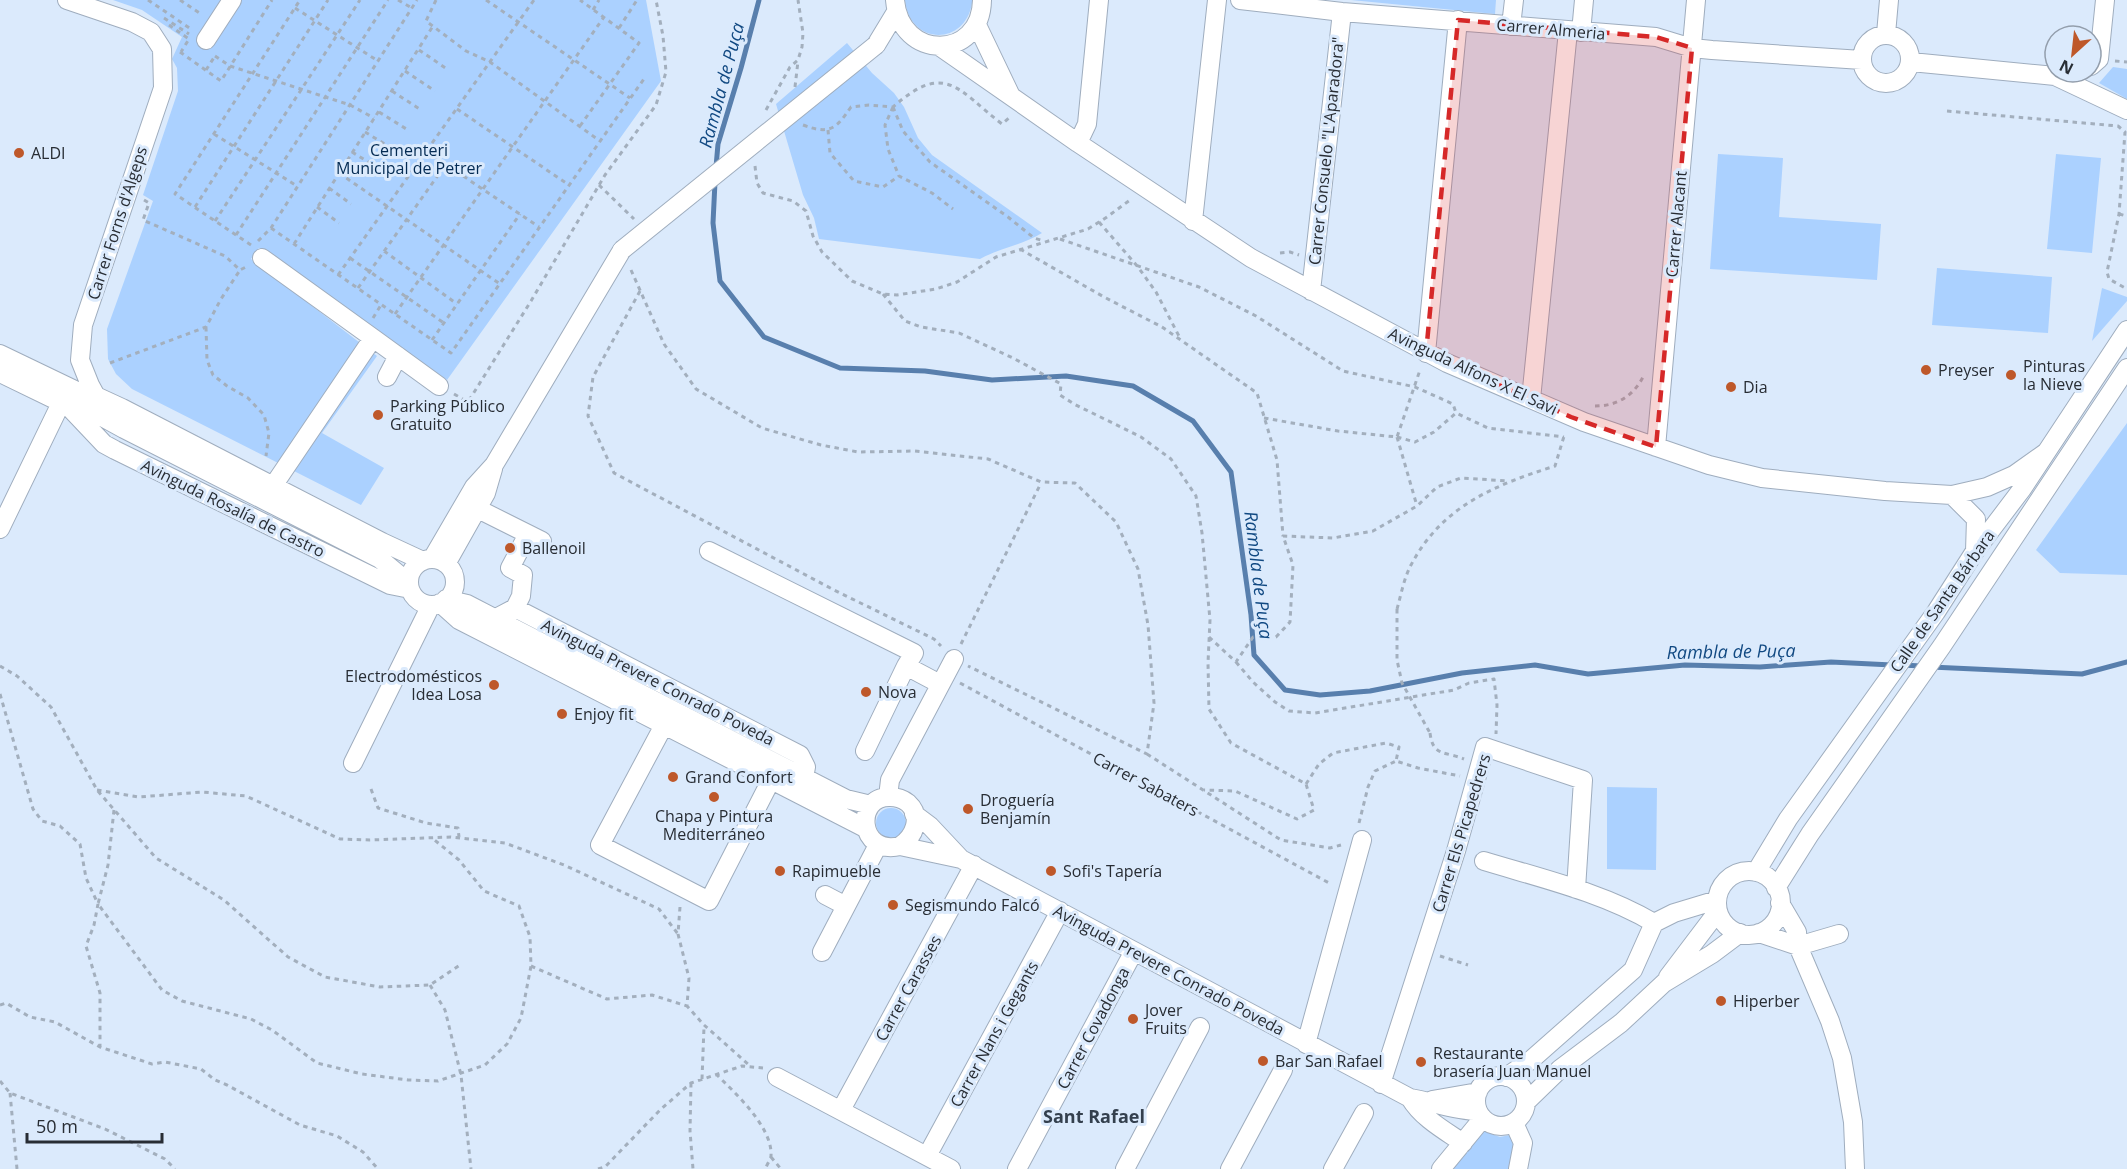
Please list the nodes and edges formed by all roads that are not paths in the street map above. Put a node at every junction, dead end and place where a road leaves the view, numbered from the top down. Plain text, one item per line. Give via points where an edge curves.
1 (67, 0) edge
2 (232, 0) edge
3 (982, 0) edge
4 (1099, 0) edge
5 (1217, 0) edge
6 (1240, 0) edge
7 (1514, 0) edge
8 (1584, 0) edge
9 (1696, 0) edge
10 (1890, 0) edge
11 (2105, 0) edge
12 (896, 6) edge
13 (1342, 12) junction
14 (1458, 20) junction
15 (2101, 24) edge
16 (977, 25) junction
17 (1511, 26) junction
18 (1575, 32) junction
19 (1886, 34) junction
20 (911, 37) junction
21 (200, 38) road end
22 (876, 45) junction
23 (939, 46) junction
24 (1692, 48) junction
25 (1862, 60) junction
26 (1911, 62) junction
27 (2043, 75) edge
28 (2072, 84) edge
29 (1012, 107) junction
30 (2127, 110) edge
31 (1078, 144) junction
32 (1193, 221) junction
33 (262, 258) road end
34 (1311, 291) junction
35 (2127, 330) edge
36 (373, 338) junction
37 (1426, 352) junction
38 (0, 354) edge
39 (398, 356) junction
40 (2127, 368) edge
41 (0, 373) edge
42 (387, 377) dead end
43 (439, 386) dead end
44 (1531, 399) junction
45 (77, 400) junction
46 (1656, 447) junction
47 (2045, 453) junction
48 (494, 465) junction
49 (273, 486) junction
50 (1952, 495) junction
51 (478, 509) junction
52 (0, 529) edge
53 (709, 551) dead end
54 (1975, 551) junction
55 (380, 559) junction
56 (429, 562) junction
57 (430, 595) junction
58 (515, 608) junction
59 (496, 618) junction
60 (954, 659) road end
61 (906, 666) junction
62 (943, 680) junction
63 (664, 725) junction
64 (865, 751) dead end
65 (352, 764) dead end
66 (804, 778) junction
67 (771, 780) junction
68 (888, 797) junction
69 (915, 814) junction
70 (867, 818) junction
71 (1362, 840) road end
72 (878, 845) junction
73 (900, 846) junction
74 (1484, 861) dead end
75 (968, 862) junction
76 (1756, 872) junction
77 (1576, 889) junction
78 (825, 895) dead end
79 (1778, 895) junction
80 (846, 906) junction
81 (1717, 906) junction
82 (1060, 911) junction
83 (1654, 922) junction
84 (1740, 933) junction
85 (1759, 933) junction
86 (1839, 934) dead end
87 (1798, 946) junction
88 (1134, 951) junction
89 (822, 952) dead end
90 (1664, 983) junction
91 (1200, 1027) dead end
92 (1306, 1044) junction
93 (1560, 1069) junction
94 (1283, 1070) dead end
95 (777, 1077) road end
96 (1512, 1080) junction
97 (1381, 1084) junction
98 (1478, 1092) junction
99 (1410, 1098) junction
100 (1428, 1101) junction
101 (1526, 1102) junction
102 (841, 1110) junction
103 (1364, 1113) dead end
104 (1481, 1115) junction
105 (1514, 1123) junction
106 (1463, 1143) junction
107 (927, 1156) junction
108 (951, 1169) edge
109 (1017, 1169) edge
110 (1125, 1169) edge
111 (1230, 1169) edge
112 (1333, 1169) edge
113 (1441, 1169) edge
114 (1518, 1169) edge
115 (1855, 1169) edge

1 - 45 street, Carrer Forns d'Algeps via 151,32 162,49 163,88 83,325 80,360 90,385
2 - 21 street via 217,23
3 - 16 street
4 - 31 street via 1087,124
5 - 32 street
6 - 13 street, Carrer Almeria
7 - 17 street
8 - 18 street
9 - 24 street, Carrer Alacant
10 - 19 street
11 - 15 street
12 - 20 street via 902,26
12 - 22 street
13 - 14 street, Carrer Almeria
13 - 34 street, Carrer Consuelo "L'Aparadora"
14 - 17 street, Carrer Almeria
14 - 37 street
16 - 23 street via 961,41
16 - 29 street, Avinguda Alfons X El Savi
17 - 18 street, Carrer Almeria
18 - 24 street, Carrer Almeria via 1656,37
18 - 44 street
19 - 25 street via 1868,42
19 - 26 street via 1908,46
20 - 22 street
20 - 23 street, Avinguda Alfons X El Savi
22 - 48 street, bridge via 622,250
23 - 29 street, Avinguda Alfons X El Savi
24 - 25 street, Carrer Almeria
24 - 46 street, Carrer Alacant
25 - 26 street via 1871,78 1890,84 1908,72
26 - 27 street
28 - 30 street
29 - 31 street, Avinguda Alfons X El Savi
31 - 32 street, Avinguda Alfons X El Savi
32 - 34 street, Avinguda Alfons X El Savi
33 - 36 street
34 - 37 street, Avinguda Alfons X El Savi
35 - 47 street, Calle de Santa Bárbara
36 - 39 street
36 - 49 street
37 - 44 street, Avinguda Alfons X El Savi
38 - 45 street, Avinguda Rosalía de Castro
39 - 42 street
39 - 43 street
40 - 79 street, Calle de Santa Bárbara via 1942,646 1810,834
41 - 45 street, Avinguda Rosalía de Castro
44 - 46 street, Avinguda Alfons X El Savi
45 - 49 street, Avinguda Rosalía de Castro
45 - 52 street
45 - 55 street, Avinguda Rosalía de Castro via 104,418
45 - 57 street, Avinguda Rosalía de Castro via 104,444 114,450 390,585
46 - 50 street, Avinguda Alfons X El Savi via 1762,478
47 - 50 street, Avinguda Alfons X El Savi via 2014,475 1987,487
47 - 54 street, Calle de Santa Bárbara
48 - 51 street
48 - 56 street via 474,487
49 - 56 street, Avinguda Rosalía de Castro
50 - 54 street via 1976,519
51 - 56 street
51 - 58 street via 535,538 510,568 523,575 521,596
53 - 61 street via 914,653
54 - 76 street, Calle de Santa Bárbara via 1788,819
55 - 56 street, Avinguda Rosalía de Castro
55 - 57 street, Avinguda Rosalía de Castro
56 - 57 street via 411,573
56 - 57 street via 454,575
57 - 59 street, Avinguda Prevere Conrado Poveda via 467,604
57 - 63 street via 459,620
57 - 65 street via 420,625
58 - 59 street
58 - 66 street, Avinguda Prevere Conrado Poveda via 800,755 806,767
59 - 66 street, Avinguda Prevere Conrado Poveda
60 - 62 street
61 - 62 street
61 - 64 street
62 - 68 street via 890,780
63 - 67 street
63 - 67 street via 600,845 649,871 709,901
66 - 70 street, Avinguda Prevere Conrado Poveda via 846,800
67 - 70 street
68 - 69 street via 907,802
68 - 70 street via 878,799
69 - 73 street via 914,833
69 - 75 street, Avinguda Prevere Conrado Poveda
70 - 72 street via 868,835
71 - 92 street
72 - 73 street
72 - 80 street
73 - 75 street, Avinguda Prevere Conrado Poveda
74 - 77 street
75 - 82 street, Avinguda Prevere Conrado Poveda
75 - 102 street, Carrer Carasses
76 - 79 street via 1768,878
76 - 81 street via 1730,877 1721,887
77 - 83 street
77 - 97 street, Carrer Els Picapedrers via 1583,780 1485,747
78 - 80 street
79 - 85 street via 1779,910 1772,924
79 - 87 street via 1797,932
80 - 89 street
81 - 83 street via 1674,913
81 - 84 street via 1728,927
81 - 90 street
82 - 88 street, Avinguda Prevere Conrado Poveda
82 - 107 street, Carrer Nans i Gegants
83 - 96 street via 1633,970
84 - 85 street
84 - 90 street
85 - 87 street
86 - 87 street
87 - 115 street via 1842,1058 1853,1122
88 - 92 street, Avinguda Prevere Conrado Poveda
88 - 109 street, Carrer Covadonga
90 - 93 street via 1621,1023
91 - 110 street
92 - 97 street, Avinguda Prevere Conrado Poveda
93 - 96 street
93 - 101 street
94 - 111 street
95 - 102 street
96 - 98 street via 1500,1076 1489,1080
96 - 101 street
97 - 99 street, Avinguda Prevere Conrado Poveda
98 - 100 street, Avinguda Prevere Conrado Poveda
98 - 104 street via 1476,1102
99 - 100 street, Avinguda Prevere Conrado Poveda
99 - 106 street, Avinguda Prevere Conrado Poveda via 1416,1109
100 - 104 street, Avinguda Prevere Conrado Poveda
101 - 105 street
102 - 107 street
103 - 112 street
104 - 105 street via 1497,1126
104 - 106 street
105 - 114 street via 1522,1143
106 - 113 street
107 - 108 street

